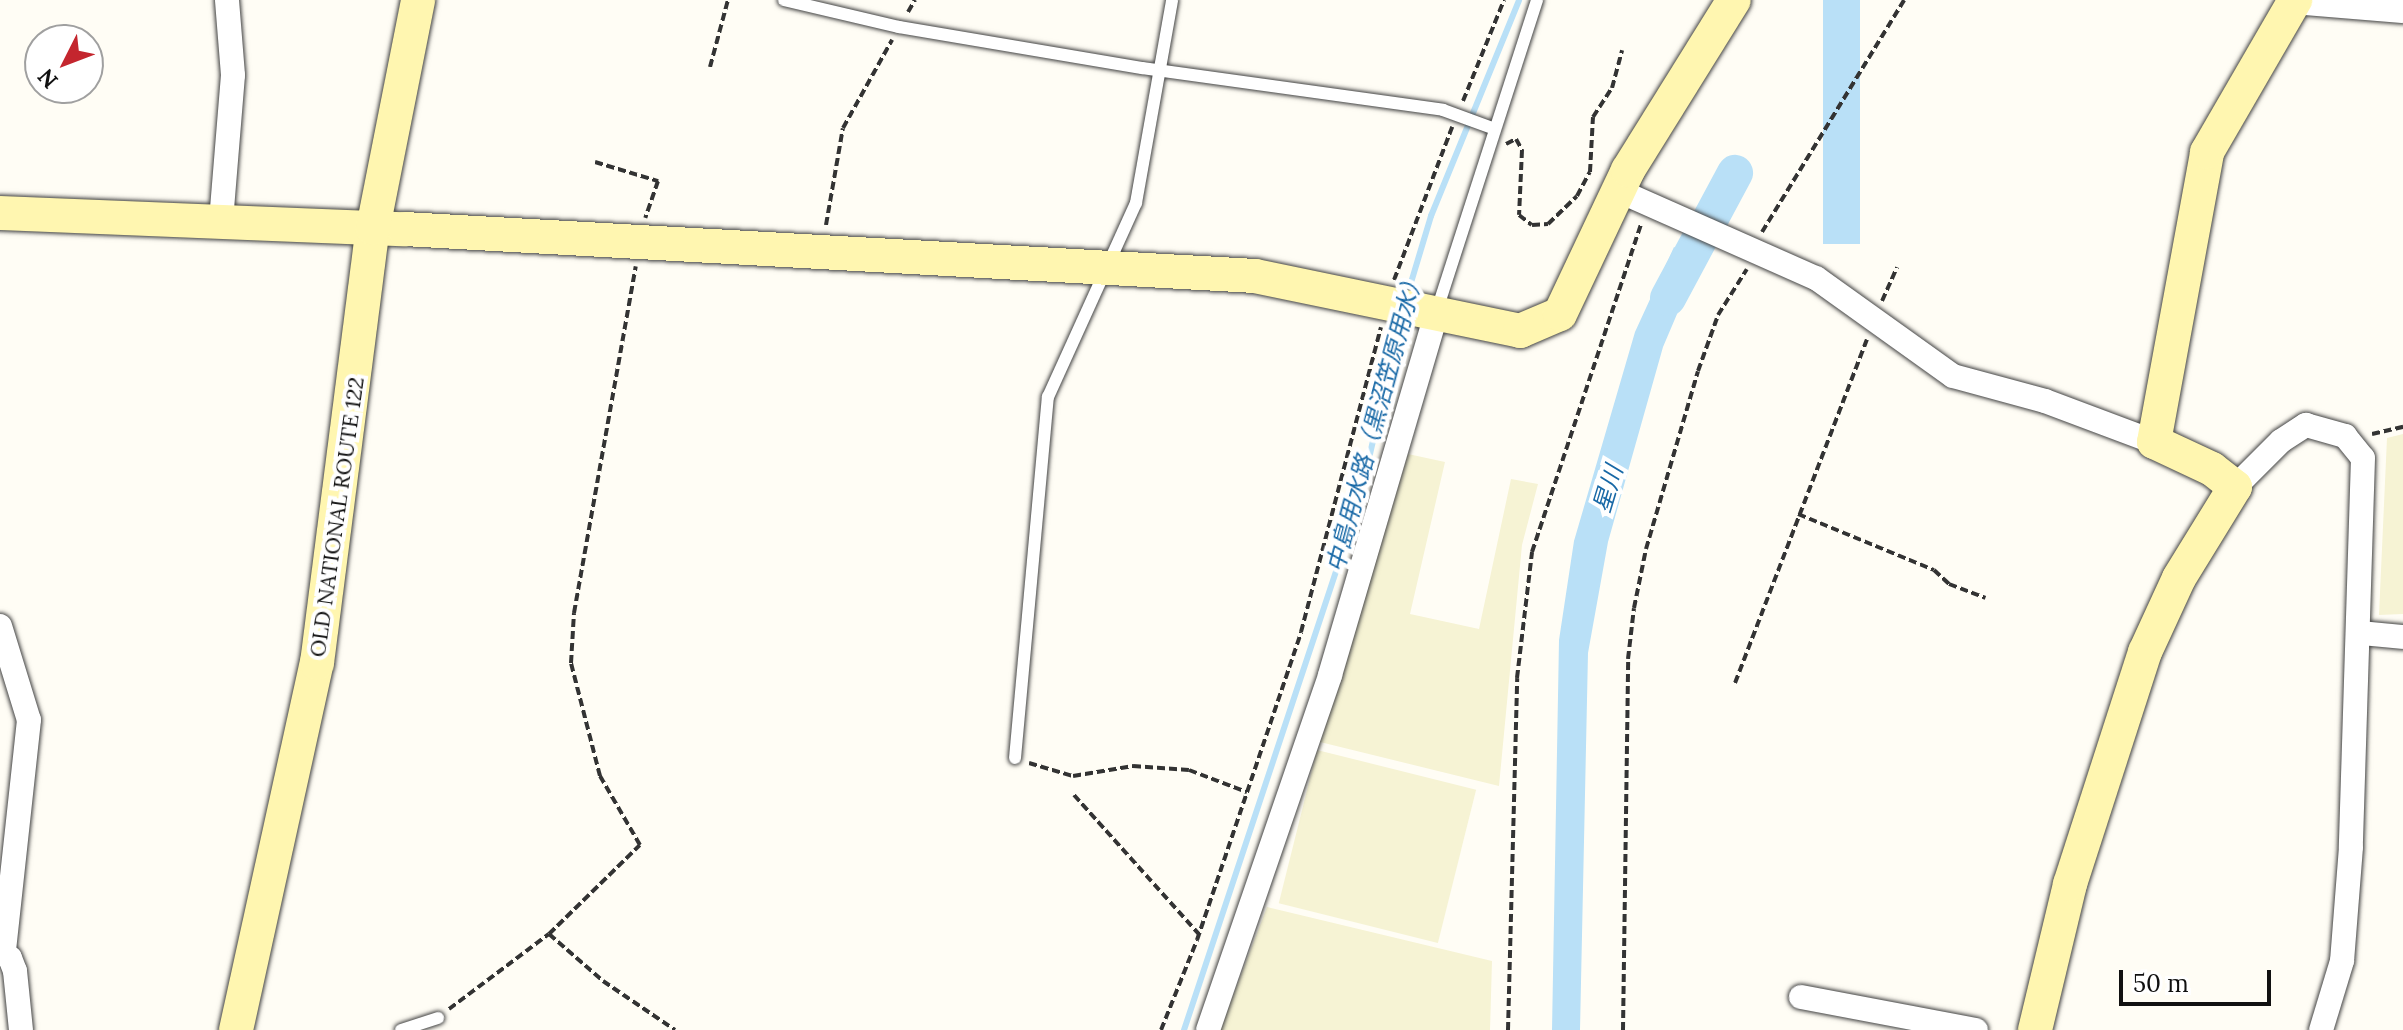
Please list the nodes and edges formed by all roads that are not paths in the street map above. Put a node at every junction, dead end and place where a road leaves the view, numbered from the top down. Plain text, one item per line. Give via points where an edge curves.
1 (227, 0) edge
2 (418, 0) edge
3 (784, 0) edge
4 (1172, 0) edge
5 (1537, 0) edge
6 (1734, 0) edge
7 (2294, 1) edge
8 (2403, 11) edge
9 (1160, 69) junction
10 (1489, 127) junction
11 (1617, 190) junction
12 (0, 213) edge
13 (221, 221) junction
14 (373, 228) junction
15 (1109, 268) junction
16 (1404, 307) junction
17 (2154, 442) junction
18 (2235, 487) junction
19 (0, 626) edge
20 (2361, 633) junction
21 (2403, 637) edge
22 (1015, 758) road end
23 (2, 952) edge
24 (1801, 997) dead end
25 (438, 1018) road end
26 (21, 1030) edge
27 (236, 1030) edge
28 (401, 1030) edge
29 (1208, 1030) edge
30 (1976, 1030) edge
31 (2035, 1030) edge
32 (2321, 1030) edge

1 - 13 street via 233,75
2 - 14 street, OLD NATIONAL ROUTE 122
3 - 9 lane via 899,27
4 - 9 lane
5 - 10 lane
6 - 11 street
7 - 8 street
7 - 17 street via 2207,152
9 - 10 lane via 1443,110
9 - 15 lane via 1136,203
10 - 16 lane
11 - 16 street via 1560,314 1548,322 1520,331 1495,330
11 - 17 street via 1650,213 1816,278 1953,376 2045,401
12 - 13 street
13 - 14 street
14 - 15 street
14 - 27 street, OLD NATIONAL ROUTE 122 via 320,648
15 - 16 street via 1255,276
15 - 22 lane via 1048,397
16 - 29 street via 1330,675
17 - 18 street via 2212,469
18 - 20 street via 2281,441 2306,425 2356,442 2366,487
18 - 31 street via 2179,578 2145,652 2070,884
19 - 23 street via 29,720
20 - 21 street
20 - 32 street via 2342,961
23 - 26 street via 15,971
24 - 30 street
25 - 28 lane

